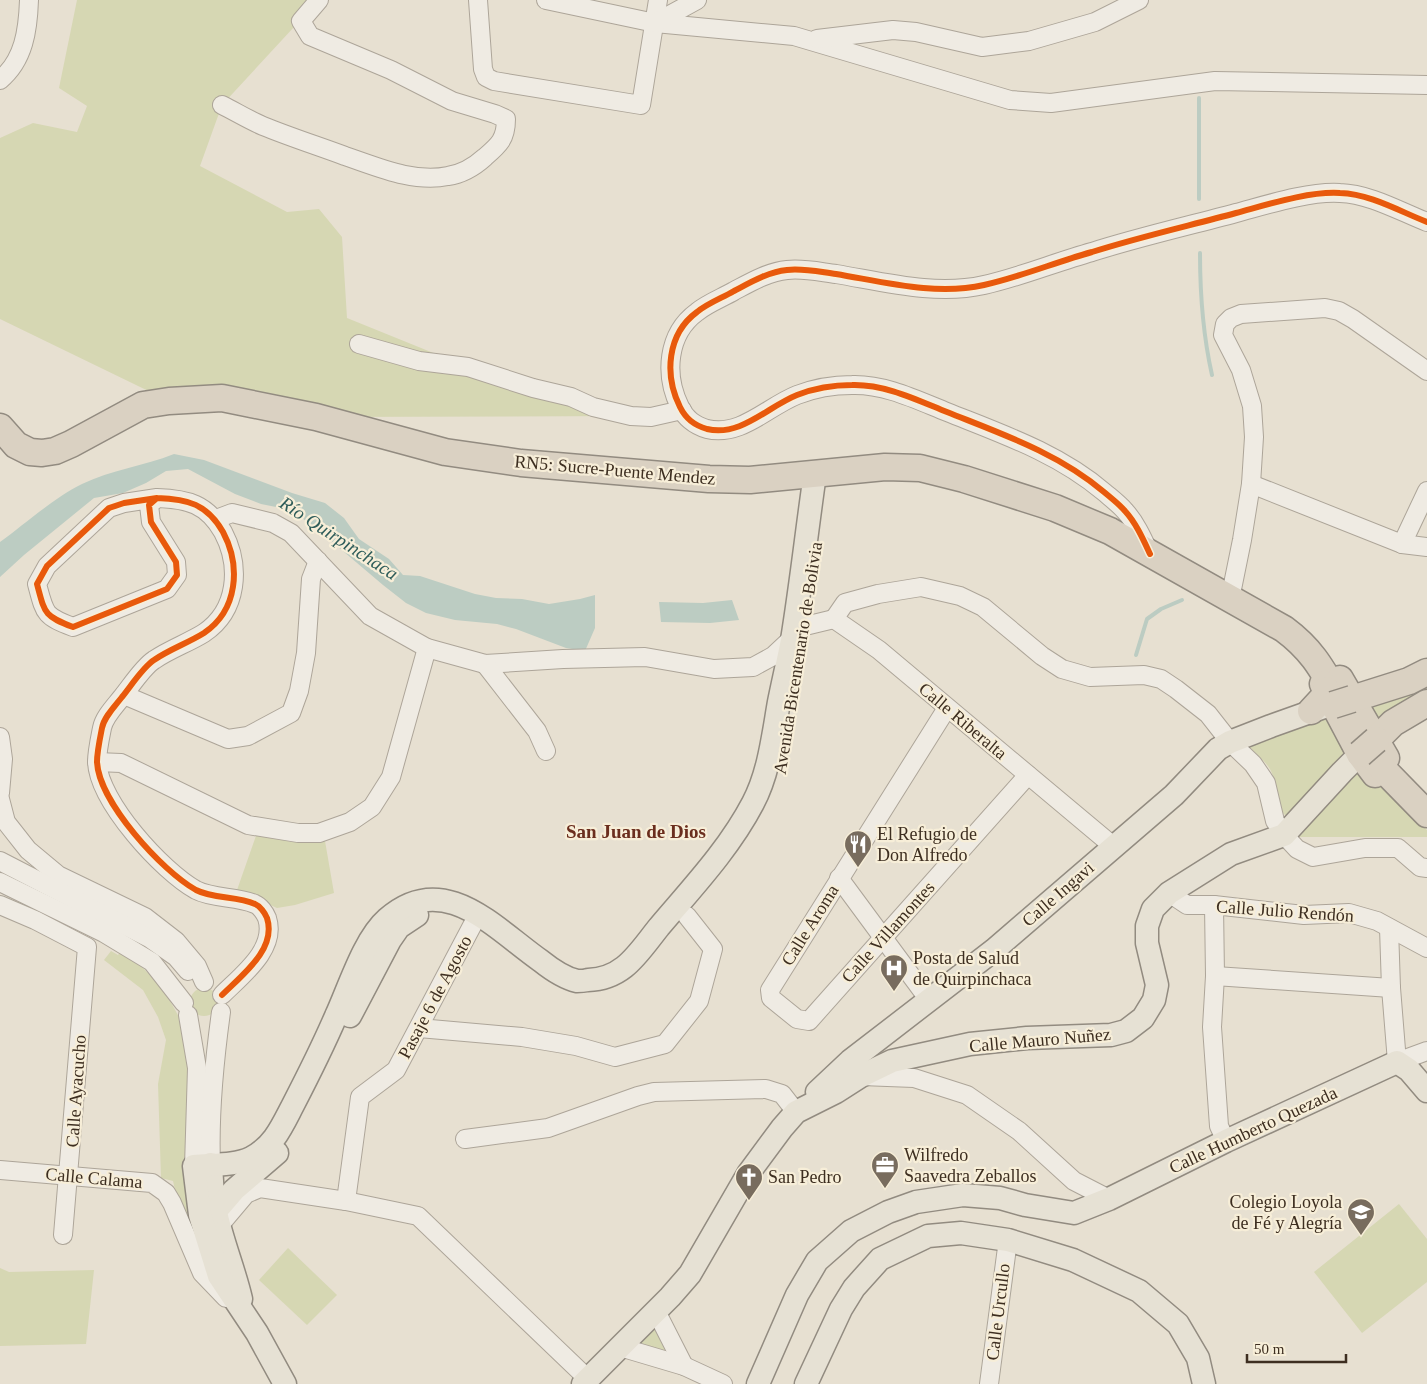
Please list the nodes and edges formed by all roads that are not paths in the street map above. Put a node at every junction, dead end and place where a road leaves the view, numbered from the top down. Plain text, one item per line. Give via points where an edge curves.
1 (29, 0) edge
2 (319, 0) edge
3 (478, 0) edge
4 (546, 0) edge
5 (658, 0) edge
6 (697, 0) edge
7 (1139, 0) edge
8 (655, 23) junction
9 (809, 40) junction
10 (0, 80) edge
11 (1427, 85) edge
12 (222, 105) dead end
13 (1427, 222) edge
14 (359, 344) dead end
15 (1427, 371) edge
16 (682, 410) junction
17 (0, 428) edge
18 (822, 473) junction
19 (1251, 484) junction
20 (1427, 491) edge
21 (157, 498) junction
22 (216, 519) junction
23 (1402, 544) junction
24 (1427, 547) edge
25 (1150, 554) junction
26 (318, 561) junction
27 (1231, 599) junction
28 (834, 619) junction
29 (799, 633) junction
30 (427, 648) junction
31 (485, 664) junction
32 (1427, 672) edge
33 (124, 695) junction
34 (1334, 697) junction
35 (1427, 703) edge
36 (947, 708) junction
37 (0, 737) edge
38 (1230, 742) junction
39 (546, 751) dead end
40 (1378, 751) junction
41 (97, 762) junction
42 (1028, 775) junction
43 (0, 794) edge
44 (0, 799) edge
45 (1427, 804) edge
46 (1427, 814) edge
47 (1427, 824) edge
48 (1284, 835) junction
49 (1113, 846) junction
50 (0, 861) edge
51 (1427, 868) edge
52 (839, 878) junction
53 (0, 882) edge
54 (1169, 893) junction
55 (0, 905) edge
56 (1214, 905) junction
57 (687, 916) junction
58 (473, 924) junction
59 (1389, 928) junction
60 (883, 937) junction
61 (1427, 948) edge
62 (1214, 976) junction
63 (201, 983) junction
64 (1391, 988) junction
65 (222, 994) junction
66 (930, 1000) junction
67 (186, 1009) junction
68 (221, 1012) junction
69 (809, 1021) joint
70 (419, 1028) junction
71 (1427, 1051) edge
72 (1397, 1062) junction
73 (860, 1076) junction
74 (1427, 1091) edge
75 (796, 1112) junction
76 (466, 1139) dead end
77 (1226, 1141) junction
78 (202, 1165) junction
79 (0, 1170) edge
80 (69, 1177) junction
81 (1109, 1199) junction
82 (346, 1201) junction
83 (212, 1219) junction
84 (63, 1235) dead end
85 (1008, 1240) junction
86 (244, 1312) junction
87 (656, 1312) junction
88 (257, 1333) junction
89 (620, 1347) junction
90 (684, 1366) junction
91 (586, 1381) edge
92 (276, 1384) edge
93 (285, 1384) edge
94 (722, 1384) edge
95 (758, 1384) edge
96 (806, 1384) edge
97 (989, 1384) edge
98 (1204, 1384) edge

1 - 10 street via 24,48 9,73
2 - 12 street via 301,21 310,36 391,70 452,101 506,119 506,132 498,145 463,172 447,177 419,177 395,173 324,149 262,125
3 - 8 street via 486,77 494,81 641,104
4 - 8 street
5 - 8 street
6 - 8 street
7 - 9 street via 1094,22 1029,42 982,47 893,30
8 - 9 street
9 - 11 street via 1010,100 1050,103 1215,81
13 - 16 street via 1360,195 1316,194 1095,250 985,285 958,290 815,271 787,270 759,277 697,312 680,329 670,355 671,380
14 - 16 street via 419,361 468,367 571,397 592,407 631,416 651,417
15 - 19 street via 1339,311 1325,308 1241,314 1232,318 1225,324 1223,335 1241,370 1252,406
16 - 25 street via 697,426 715,431 730,430 794,396 822,387 854,384 899,393 1038,448 1070,466 1125,511
17 - 18 highway, RN5: Sucre-Puente Mendez via 16,445 30,452 42,453 71,444 142,405 222,398 316,417 445,452 482,458 709,479 750,480
18 - 25 highway, RN5: Sucre-Puente Mendez via 885,467 920,468 1055,508 1110,531
18 - 29 main road, Avenida Bicentenario de Bolivia via 812,566
19 - 23 street
19 - 27 street
20 - 23 street
21 - 21 street via 149,505 151,522 176,562 177,575 167,588 74,627 54,620 44,608 37,584 47,566 109,508
21 - 22 street via 177,498 198,505
22 - 26 street via 232,513 274,524 291,534
22 - 33 street via 231,547 235,585 225,613 206,632 153,660
23 - 24 street
25 - 27 highway, RN5: Sucre-Puente Mendez
26 - 30 street via 370,616
26 - 33 street via 311,579 299,691 291,713 248,736 228,739
27 - 34 highway, RN5: Sucre-Puente Mendez via 1300,630 1323,653
28 - 29 street
28 - 36 street, Calle Riberalta via 879,650
28 - 38 street via 845,604 878,594 921,587 960,596 983,607 1062,669 1090,677 1139,674 1161,679 1208,714
29 - 31 street via 773,656 752,667 714,669 645,657
29 - 57 main road, Avenida Bicentenario de Bolivia via 782,766 769,805
29 - 78 main road, Avenida Bicentenario de Bolivia via 762,784 753,803 711,865 628,965 606,978 577,981 555,971 484,916 461,905 433,899 402,907 380,925 355,969 308,1076 274,1140 250,1158 237,1163
30 - 31 street
30 - 41 street via 391,777 372,807 350,822 319,833 248,825 121,763
31 - 39 street via 537,731
32 - 34 highway via 1377,692
33 - 41 street via 102,726
34 - 38 main road, Calle Ingavi
34 - 40 highway, RN5: Sucre-Puente Mendez
35 - 40 highway
36 - 42 street, Calle Riberalta
36 - 52 street, Calle Aroma
37 - 43 street via 3,760
38 - 48 street via 1266,782 1275,820
38 - 49 main road, Calle Ingavi via 1218,749 1174,795
40 - 45 main road
40 - 46 highway, RN5: Sucre-Puente Mendez via 1381,767
40 - 47 main road
40 - 48 main road, Calle Mauro Nuñez via 1342,772
41 - 65 street via 107,796 139,840 174,875 198,891 255,904 265,913 268,939 258,958
42 - 49 street, Calle Riberalta
42 - 60 street, Calle Villamontes
44 - 63 street via 6,822 28,850 58,875 145,916 176,941 197,966
48 - 51 street via 1297,849 1313,857 1365,848 1398,848 1420,868
48 - 54 main road, Calle Mauro Nuñez via 1231,854
49 - 66 main road, Calle Ingavi via 994,950
50 - 63 street via 149,938 176,957
52 - 60 street
52 - 69 street, Calle Aroma via 770,990 771,998 797,1019
53 - 67 street via 104,933 152,962
54 - 56 street, Calle Julio Rendón via 1187,905
54 - 73 main road, Calle Mauro Nuñez via 1153,909 1147,926 1147,943 1157,985 1154,1000 1143,1018 1126,1031 1110,1035 970,1044 892,1061
55 - 80 street, Calle Ayacucho via 87,947
56 - 59 street, Calle Julio Rendón via 1304,915 1349,913
56 - 62 street
57 - 58 main road, Avenida Bicentenario de Bolivia via 650,963 627,985 580,995 565,991
57 - 70 street via 713,949 699,1001 665,1044 615,1057 576,1046 522,1037
58 - 70 street, Pasaje 6 de Agosto
58 - 83 main road, Avenida Bicentenario de Bolivia via 436,912 420,914 399,927 338,1039 298,1128 280,1151 234,1190
59 - 61 street, Calle Julio Rendón
59 - 64 street
60 - 66 street
60 - 69 street, Calle Villamontes
62 - 64 street
62 - 77 street via 1212,1027 1219,1126
63 - 65 street via 215,986
63 - 67 street via 188,990
64 - 72 street
65 - 68 street
66 - 75 main road, Calle Ingavi via 850,1061
67 - 68 street via 193,1019 205,1022 212,1021
67 - 78 street via 198,1068
68 - 78 street via 213,1072 210,1141
70 - 82 street, Pasaje 6 de Agosto via 396,1070 360,1097
71 - 72 street
72 - 74 main road via 1409,1070
72 - 77 main road, Calle Humberto Quezada
73 - 75 main road, Calle Mauro Nuñez
73 - 81 street via 914,1078 967,1095 1019,1131 1074,1181
75 - 76 street via 782,1094 766,1089 654,1092 548,1128
75 - 87 main road, Calle Mauro Nuñez via 748,1174 690,1274
77 - 81 main road, Calle Humberto Quezada
78 - 83 main road
79 - 80 street, Calle Calama
80 - 84 street, Calle Ayacucho
80 - 86 street, Calle Calama via 152,1183 166,1193 202,1273
81 - 95 main road, Calle Humberto Quezada via 1074,1213 1000,1198 963,1195 916,1202 851,1231 817,1261 797,1295
82 - 83 street via 256,1189
82 - 91 street via 418,1216
83 - 86 main road via 219,1276
85 - 96 main road via 961,1233 928,1236 880,1259 854,1288 841,1309
85 - 97 street, Calle Urcullo
85 - 98 main road via 1073,1260 1139,1291 1178,1324 1198,1358
86 - 88 main road, Calle Calama
87 - 89 main road, Calle Mauro Nuñez
87 - 90 street
88 - 92 main road via 263,1360
88 - 93 main road, Calle Calama
89 - 90 street
89 - 91 main road, Calle Mauro Nuñez
90 - 94 street

